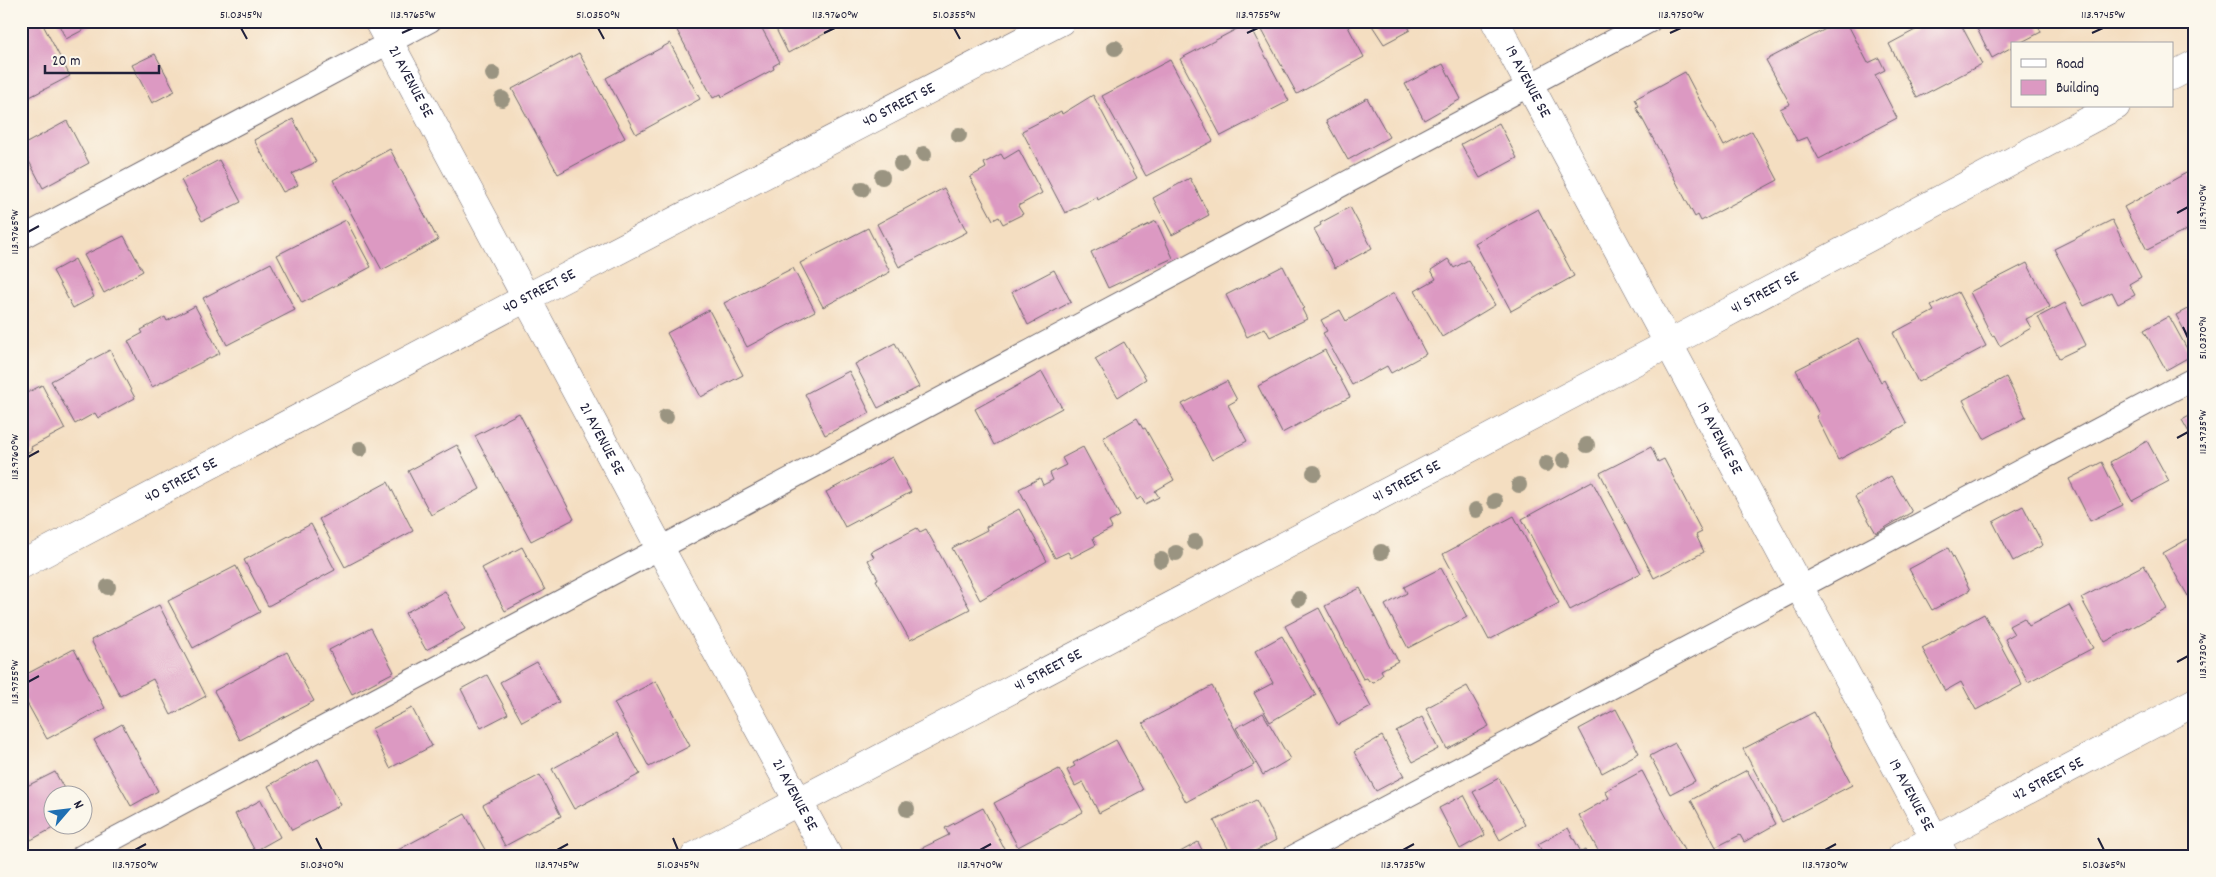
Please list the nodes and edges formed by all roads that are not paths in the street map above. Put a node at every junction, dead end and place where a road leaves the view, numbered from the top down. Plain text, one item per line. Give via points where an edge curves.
1 (430, 21) edge
2 (1061, 21) edge
3 (1494, 21) edge
4 (1650, 21) edge
5 (383, 32) edge
6 (2195, 64) edge
7 (2174, 75) edge
8 (1529, 85) junction
9 (2112, 108) edge
10 (21, 238) edge
11 (526, 298) junction
12 (1668, 344) junction
13 (2195, 378) edge
14 (660, 548) junction
15 (21, 566) edge
16 (1800, 588) junction
17 (2195, 702) edge
18 (799, 800) junction
19 (1939, 847) edge
20 (82, 856) edge
21 (694, 856) edge
22 (828, 856) edge
23 (1294, 856) edge
24 (1902, 856) edge

1 - 5 lane
2 - 11 street, 40 STREET SE
3 - 8 street, 19 AVENUE SE
4 - 8 lane
5 - 10 lane
5 - 11 street, 21 AVENUE SE
6 - 7 street
8 - 12 street, 19 AVENUE SE
8 - 14 lane
9 - 12 street, 41 STREET SE
11 - 14 street, 21 AVENUE SE
11 - 15 street, 40 STREET SE
12 - 16 street, 19 AVENUE SE
12 - 18 street, 41 STREET SE
13 - 16 lane
14 - 18 street, 21 AVENUE SE
14 - 20 lane
16 - 19 street, 19 AVENUE SE
16 - 23 lane
17 - 19 street, 42 STREET SE
18 - 21 street, 41 STREET SE
18 - 22 street, 21 AVENUE SE
19 - 24 street, 42 STREET SE

